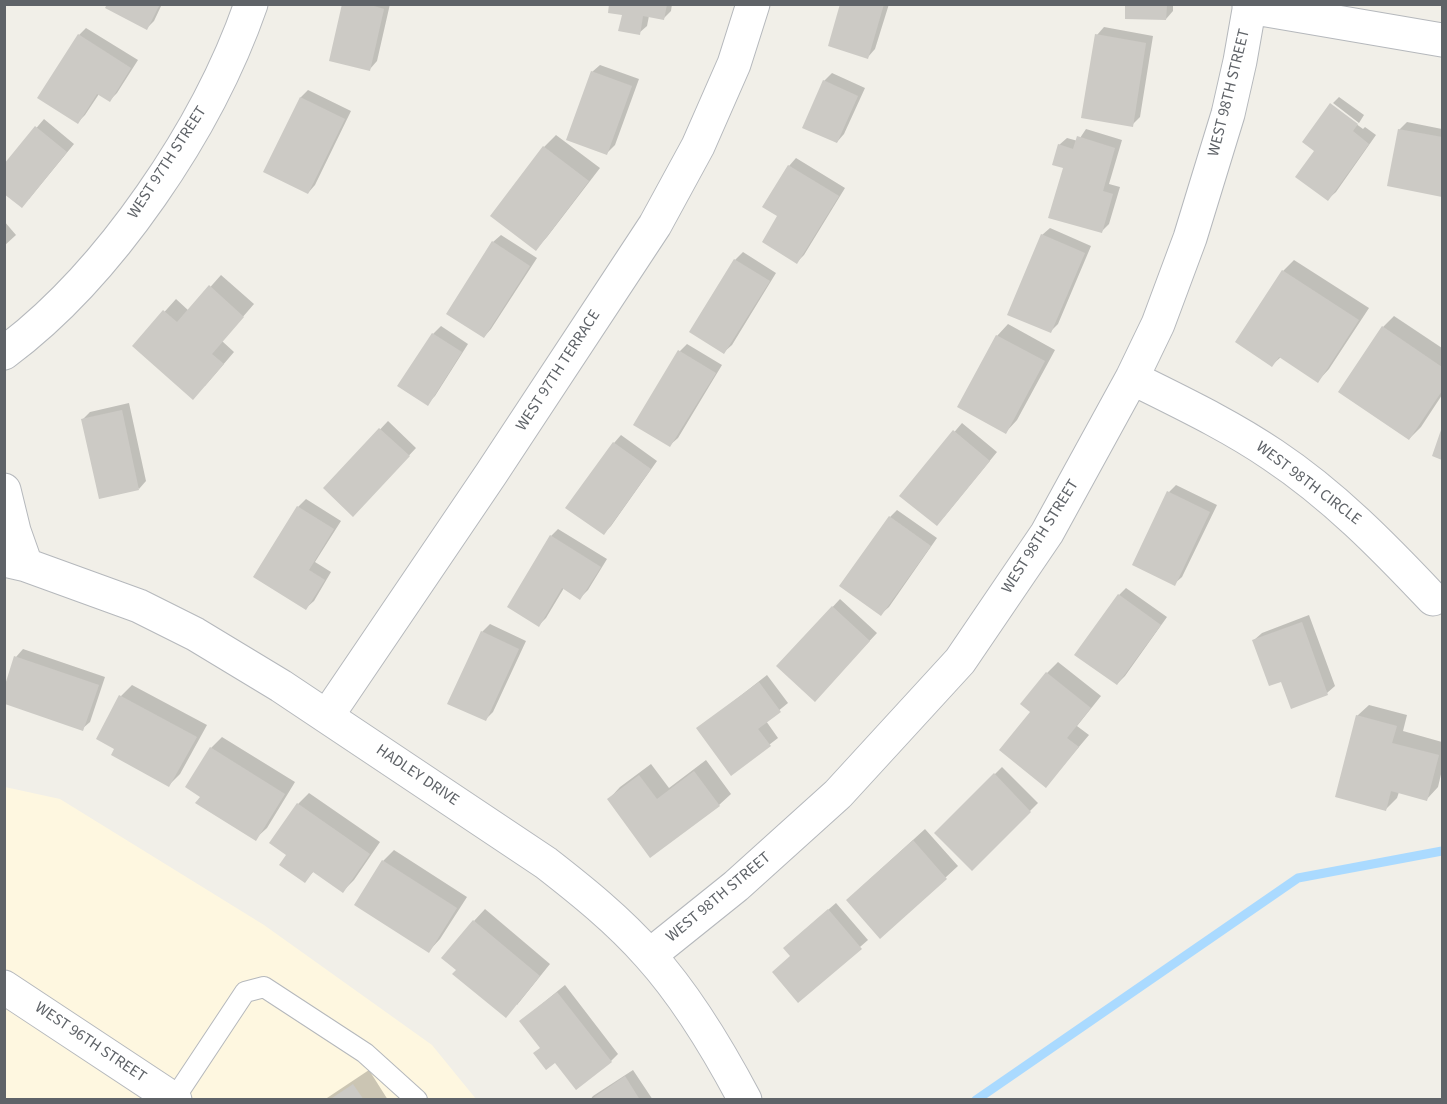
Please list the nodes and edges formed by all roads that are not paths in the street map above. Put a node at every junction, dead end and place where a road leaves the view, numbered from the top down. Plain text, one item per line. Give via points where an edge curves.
1 (251, 4) edge
2 (753, 4) edge
3 (1249, 6) edge
4 (1443, 40) edge
5 (4, 353) edge
6 (1132, 378) junction
7 (4, 490) edge
8 (15, 562) edge
9 (1433, 599) dead end
10 (327, 716) junction
11 (650, 956) junction
12 (4, 987) edge
13 (174, 1099) edge
14 (417, 1100) edge
15 (746, 1100) edge

1 - 5 street, WEST 97TH STREET via 238,41 197,123 148,201 61,303
2 - 10 street, WEST 97TH TERRACE via 734,64 698,146 655,225
3 - 4 street
3 - 6 street, WEST 98TH STREET via 1228,114 1190,238 1158,324
6 - 9 street, WEST 98TH CIRCLE via 1217,421 1273,455 1342,507
6 - 11 street, WEST 98TH STREET via 1047,533 960,662 838,794 736,886
7 - 8 street via 14,531
8 - 10 street, HADLEY DRIVE via 148,611 195,634
10 - 11 street, HADLEY DRIVE via 546,863 619,924
11 - 15 street, HADLEY DRIVE via 722,1055
12 - 13 street, WEST 96TH STREET
13 - 14 lane via 245,992 264,987 364,1053

